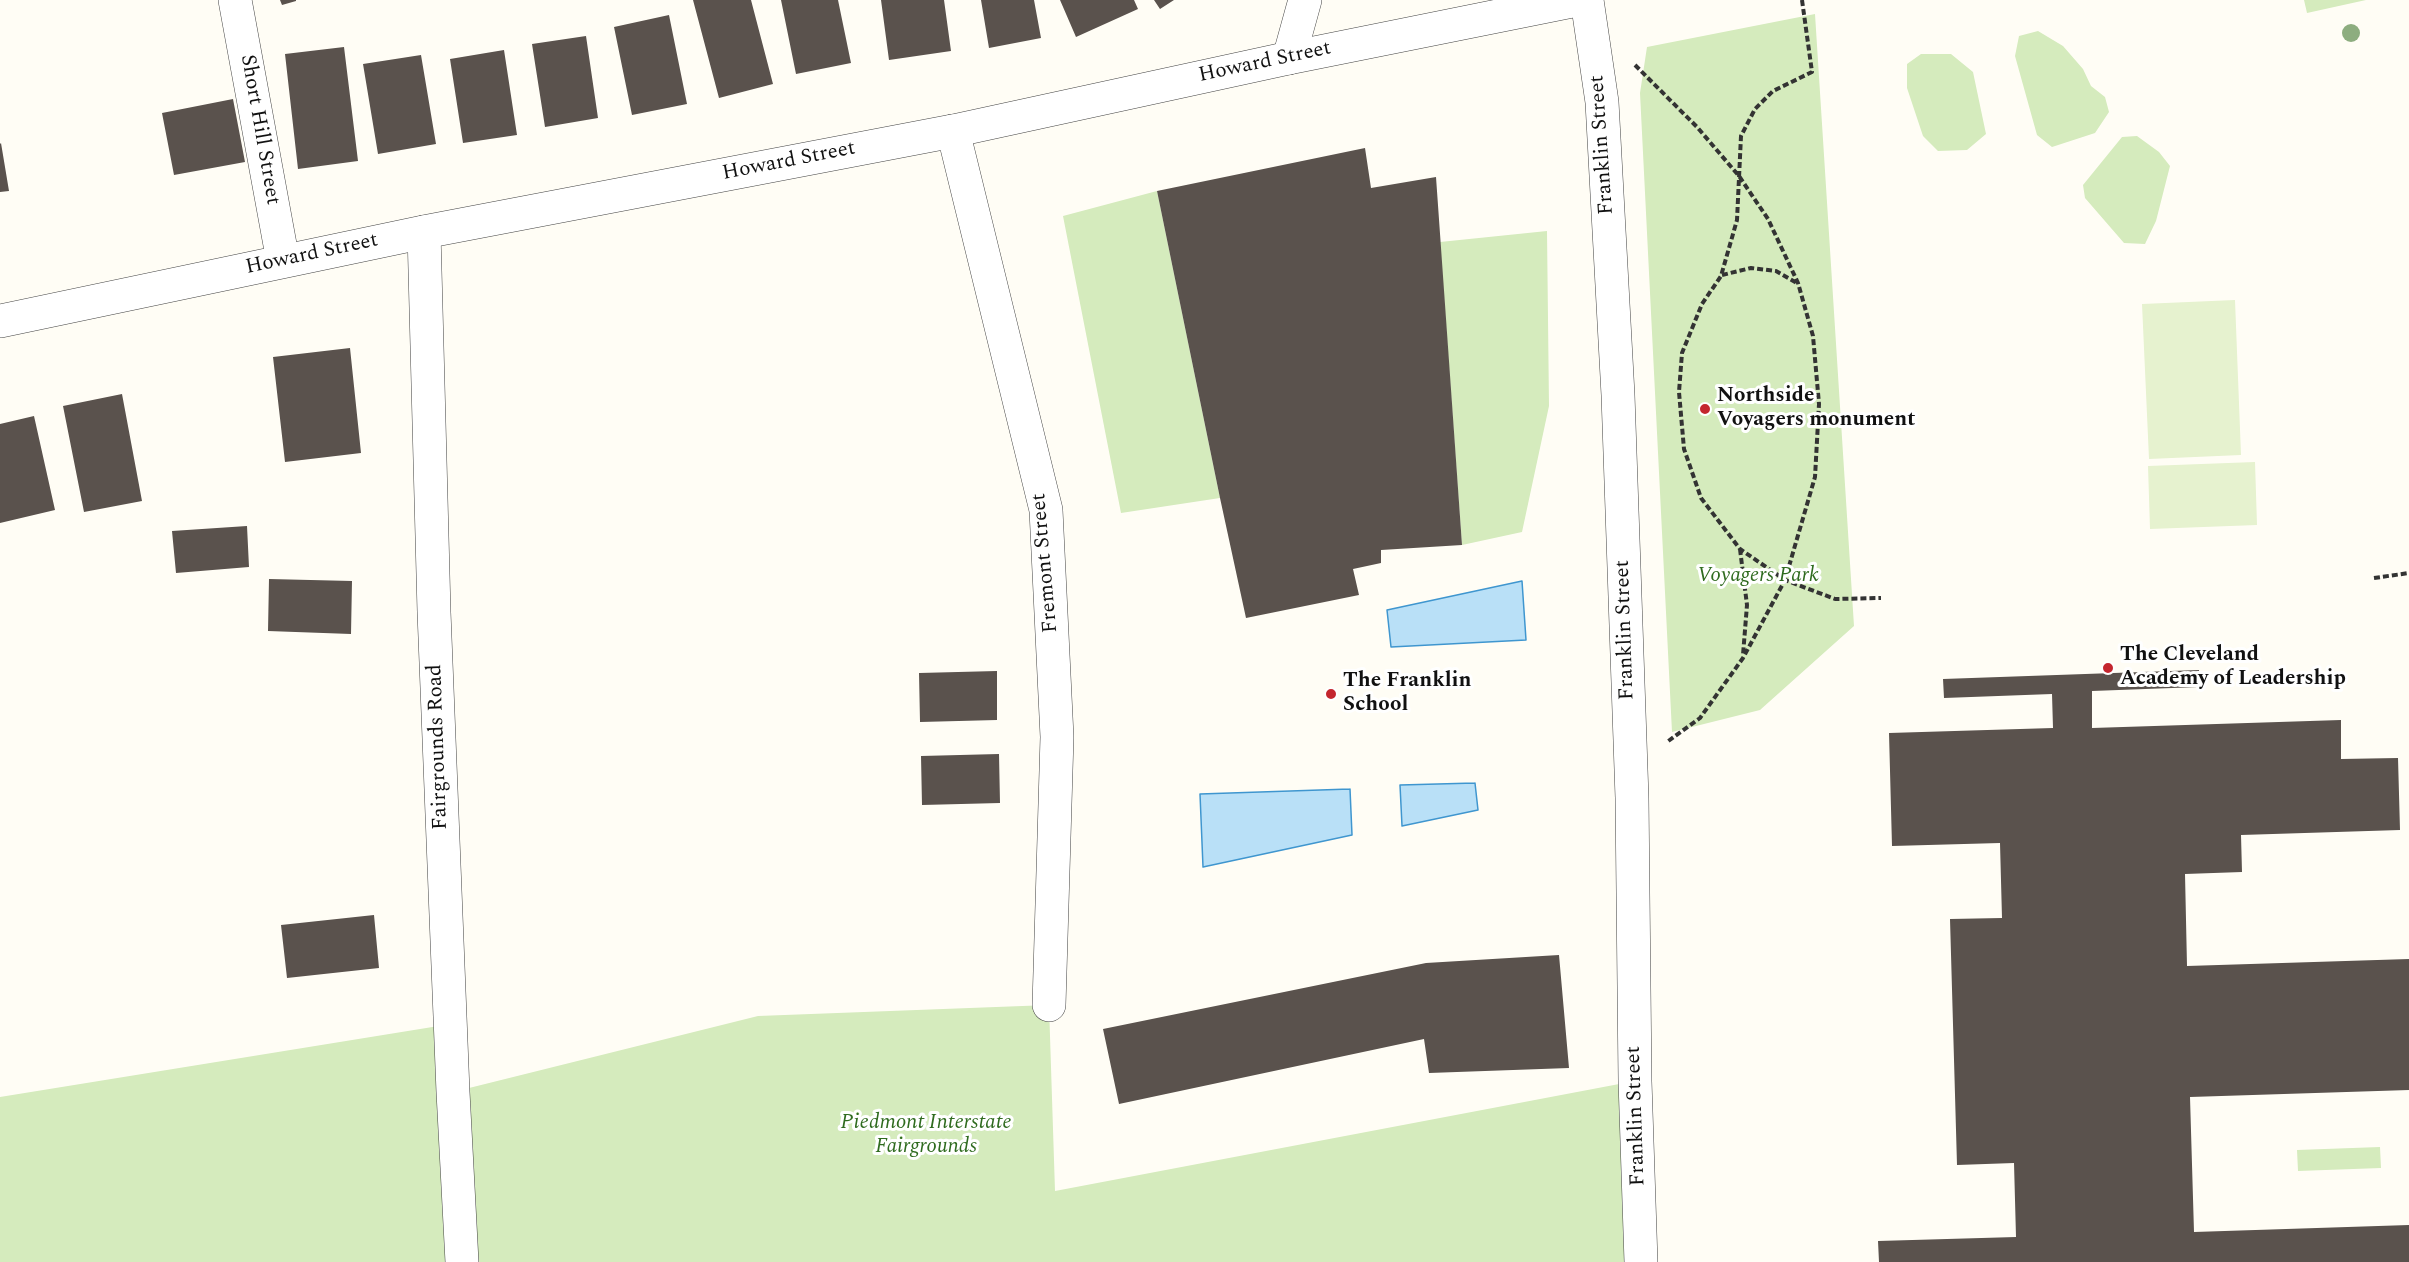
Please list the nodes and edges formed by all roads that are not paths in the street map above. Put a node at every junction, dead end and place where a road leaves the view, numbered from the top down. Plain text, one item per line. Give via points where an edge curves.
1 (235, 0) edge
2 (1305, 0) edge
3 (1577, 0) edge
4 (1587, 0) edge
5 (1289, 58) junction
6 (953, 131) junction
7 (424, 232) junction
8 (283, 261) junction
9 (0, 321) edge
10 (1049, 1005) dead end
11 (462, 1262) edge
12 (1641, 1262) edge

1 - 8 street, Short Hill Street
2 - 5 street
3 - 5 street, Howard Street
4 - 12 street, Franklin Street via 1602,102 1618,395 1632,798
5 - 6 street, Howard Street
6 - 7 street, Howard Street
6 - 10 street, Fremont Street via 1046,510 1058,737
7 - 8 street, Howard Street
7 - 11 street, Fairgrounds Road via 434,612
8 - 9 street, Howard Street

